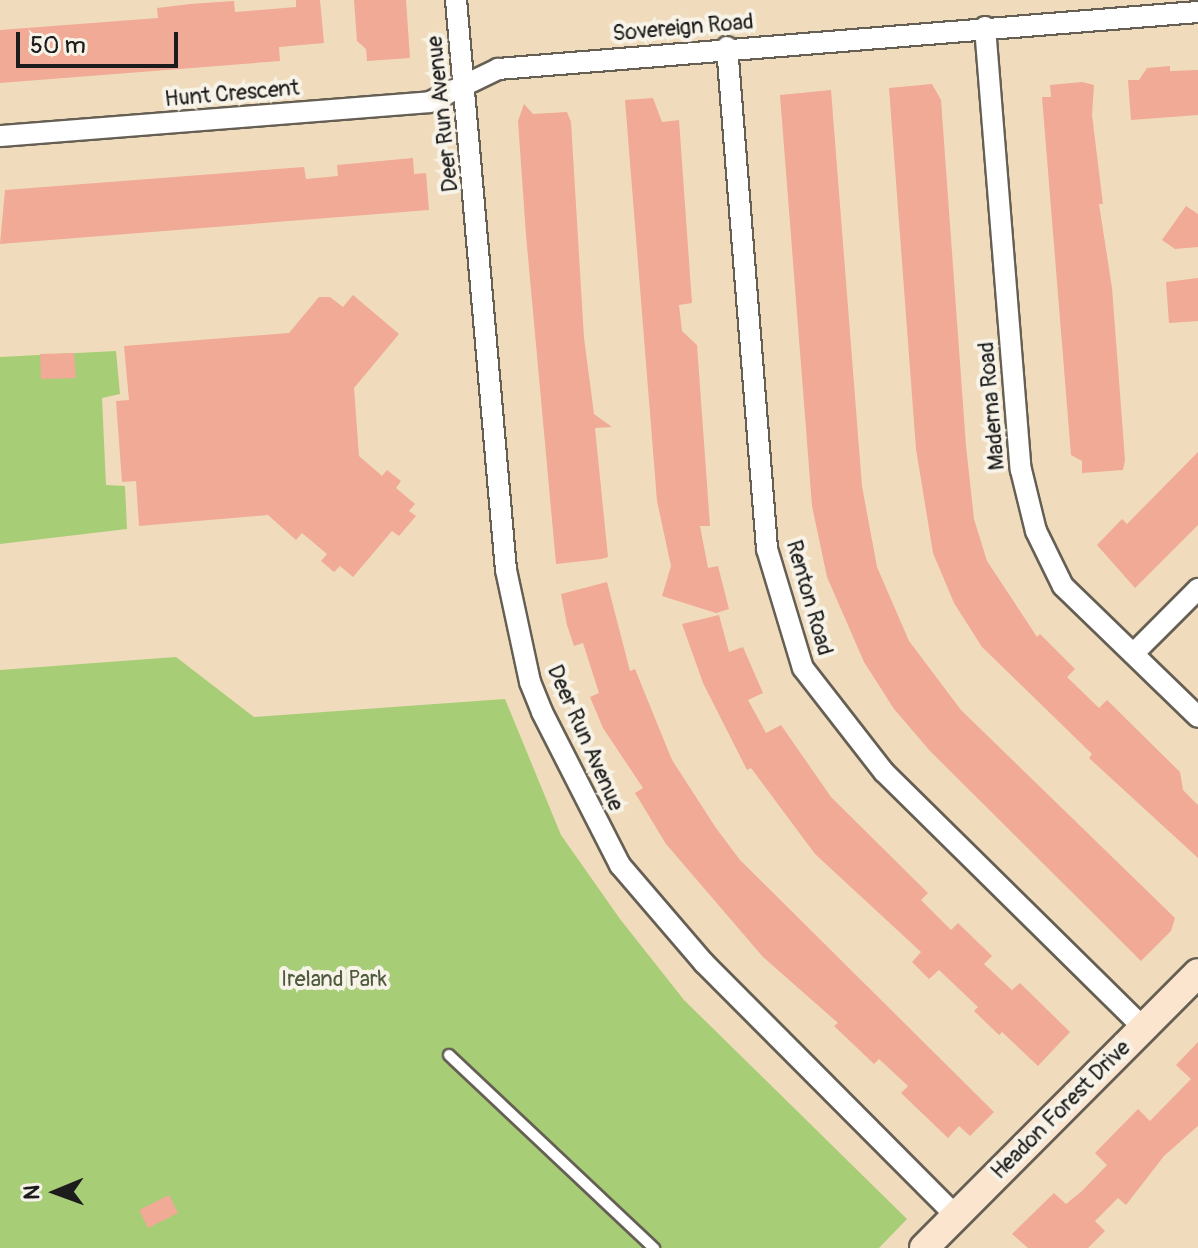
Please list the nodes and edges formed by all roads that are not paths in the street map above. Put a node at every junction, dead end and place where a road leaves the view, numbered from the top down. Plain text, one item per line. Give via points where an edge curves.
1 (456, 0) edge
2 (1198, 12) edge
3 (985, 27) junction
4 (727, 47) junction
5 (463, 84) junction
6 (0, 136) edge
7 (1198, 589) edge
8 (1134, 653) junction
9 (1198, 717) edge
10 (1198, 973) edge
11 (1143, 1027) junction
12 (449, 1055) dead end
13 (956, 1216) junction
14 (654, 1248) edge
15 (924, 1248) edge

1 - 5 street, Deer Run Avenue
2 - 3 street, Sovereign Road
3 - 4 street, Sovereign Road
3 - 8 street, Maderna Road via 1024,485 1036,531 1063,586
4 - 5 street, Sovereign Road via 498,69
4 - 11 street, Renton Road via 767,549 803,668 884,772
5 - 6 street, Hunt Crescent via 430,102
5 - 13 street, Deer Run Avenue via 506,570 530,682 542,712 620,865 704,963
7 - 8 street
8 - 9 street, Maderna Road
10 - 11 street, Headon Forest Drive
11 - 13 street, Headon Forest Drive
12 - 14 lane
13 - 15 street, Headon Forest Drive

